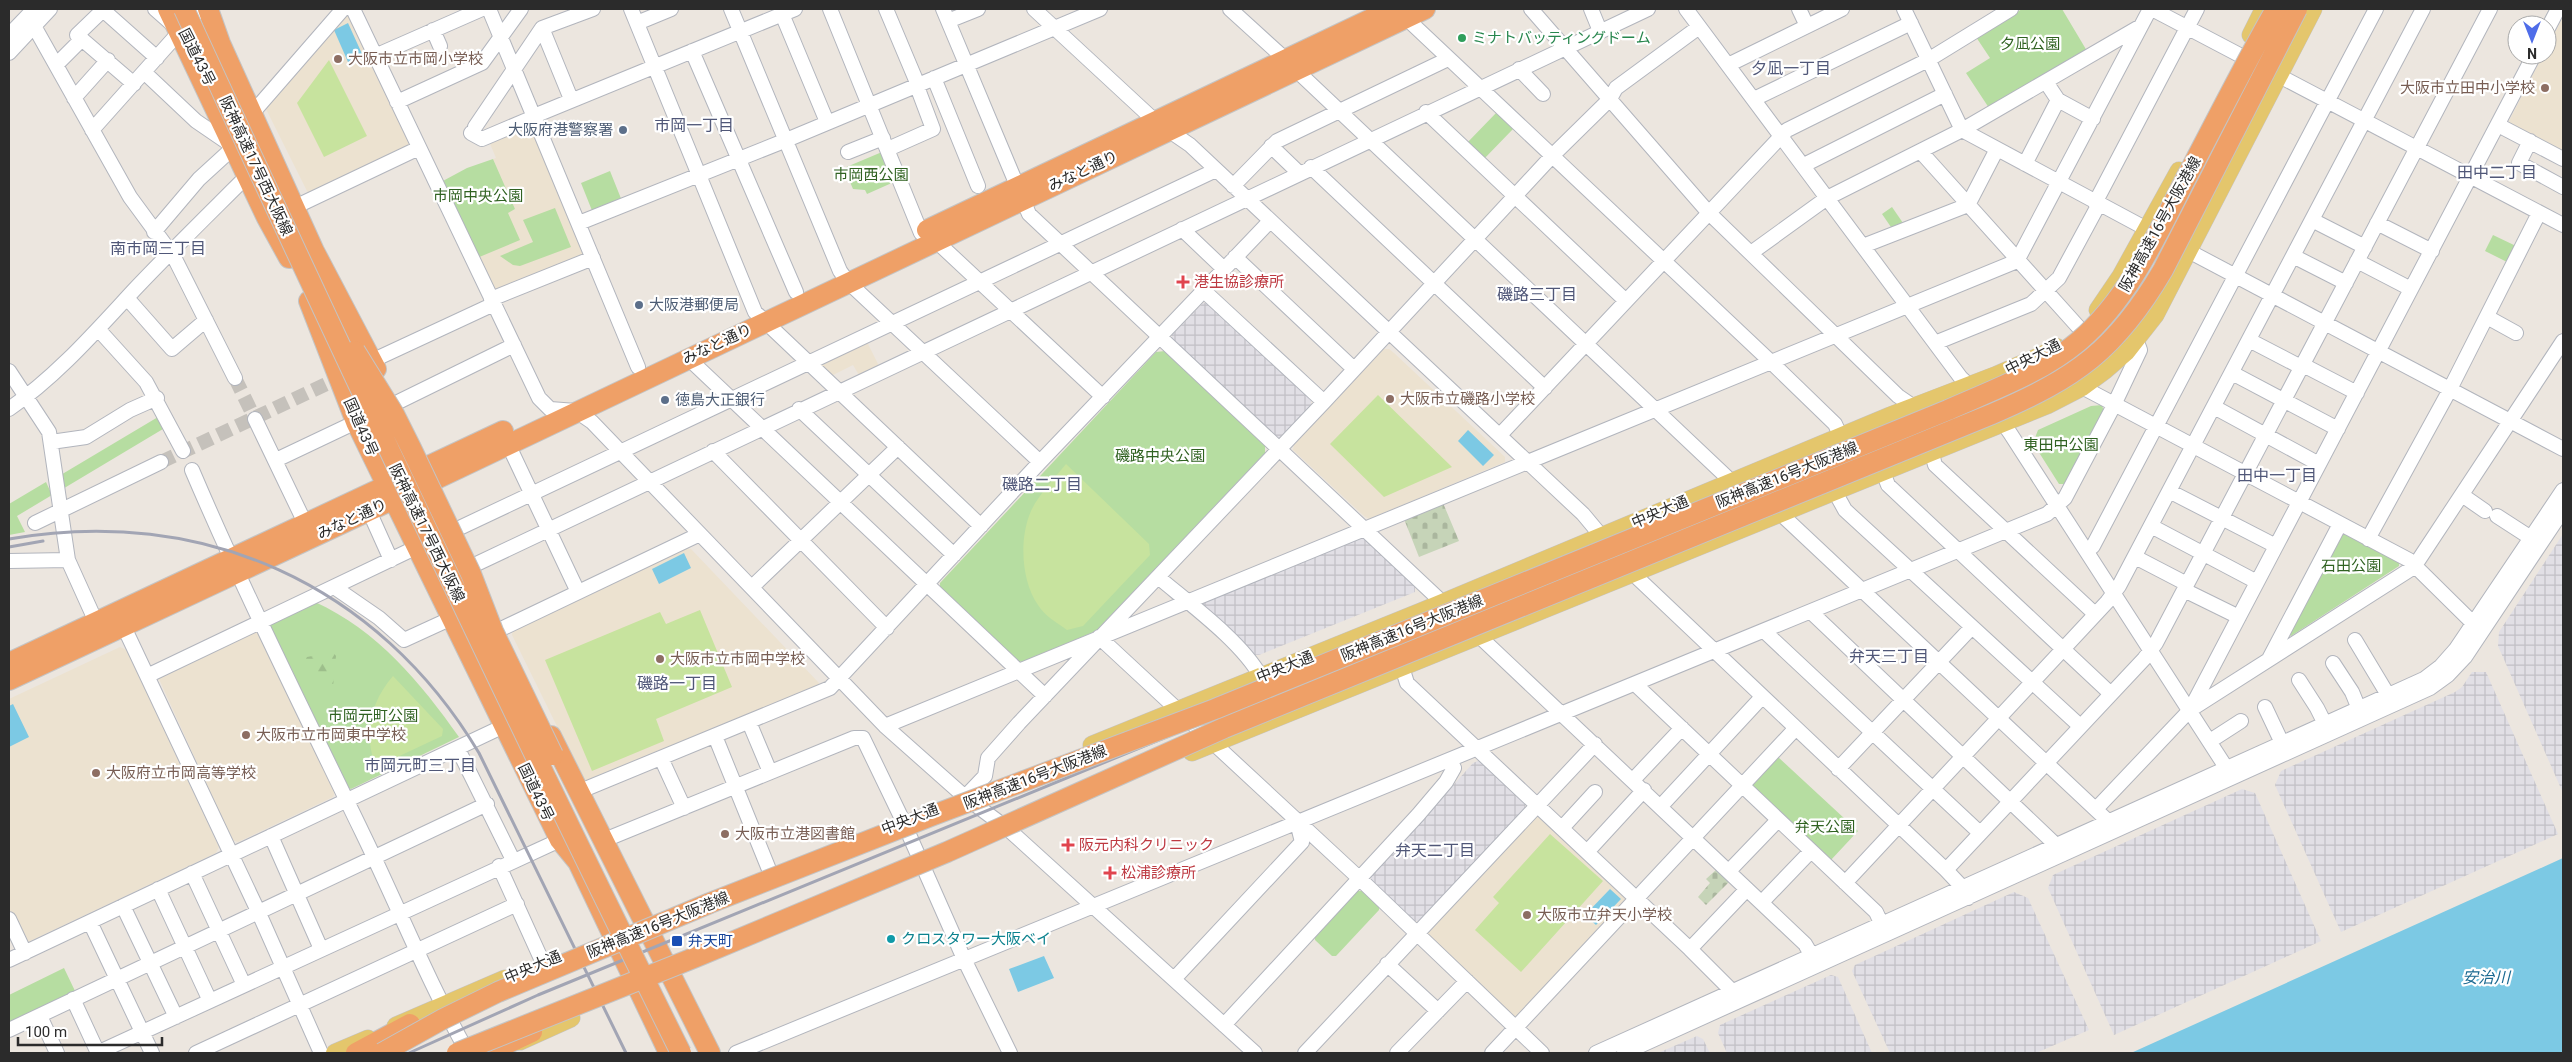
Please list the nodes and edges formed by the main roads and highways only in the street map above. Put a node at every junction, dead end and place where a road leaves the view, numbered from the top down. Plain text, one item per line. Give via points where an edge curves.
1 (168, 9) edge
2 (172, 9) edge
3 (184, 9) edge
4 (199, 9) edge
5 (209, 9) edge
6 (1426, 9) edge
7 (2264, 9) edge
8 (2276, 9) edge
9 (2297, 9) edge
10 (2313, 9) edge
11 (1399, 13) edge
12 (297, 206) junction
13 (289, 258) junction
14 (844, 277) junction
15 (760, 317) junction
16 (336, 339) junction
17 (363, 356) junction
18 (427, 474) junction
19 (391, 492) junction
20 (233, 566) junction
21 (9, 663) edge
22 (9, 680) edge
23 (568, 773) junction
24 (563, 837) junction
25 (623, 882) junction
26 (592, 895) junction
27 (644, 922) junction
28 (611, 935) junction
29 (597, 950) junction
30 (672, 975) junction
31 (637, 990) junction
32 (588, 1001) junction
33 (695, 1023) junction
34 (335, 1053) edge
35 (356, 1053) edge
36 (382, 1053) edge
37 (457, 1053) edge
38 (487, 1053) edge
39 (493, 1053) edge
40 (669, 1053) edge
41 (680, 1053) edge
42 (695, 1053) edge
43 (710, 1053) edge

1 - 13 highway
2 - 13 highway, 国道43号 via 198,56
3 - 16 highway, 阪神高速17号西大阪線, bridge
4 - 17 highway, 阪神高速17号西大阪線
5 - 12 highway
5 - 12 highway, 国道43号 via 220,43
6 - 11 highway, みなと通り
7 - 27 main road, 中央大通 via 2147,230 2100,308 2081,330 2043,355 1178,711
8 - 29 highway, 阪神高速16号大阪港線, bridge via 2155,238 2120,296 2087,334 2034,371 1948,410 1233,702 857,845
9 - 32 highway, 阪神高速16号大阪港線, bridge via 2163,270 2139,309 2102,351 2058,384 1992,414 1234,724 947,852
10 - 30 main road via 2154,315 2126,352 2082,388 1781,514 1105,785
11 - 14 highway, みなと通り
12 - 17 highway, 国道43号 via 314,251
13 - 19 highway, 国道43号 via 320,326 356,422
14 - 15 highway, みなと通り
14 - 15 highway, みなと通り via 796,292
15 - 18 highway, みなと通り via 638,367 550,408
15 - 18 highway, みなと通り via 688,358 508,444
16 - 24 highway, bridge via 384,467 442,587 474,642
16 - 41 highway, 阪神高速17号西大阪線, bridge
17 - 18 highway, 国道43号 via 394,404
17 - 23 highway, bridge via 471,574 493,631 552,755
17 - 42 highway, 阪神高速17号西大阪線, bridge via 592,848
18 - 19 highway, みなと通り
18 - 23 highway, 国道43号
19 - 20 highway, みなと通り via 305,523
19 - 20 highway, みなと通り via 369,511
19 - 24 highway, 国道43号
20 - 21 highway, みなと通り via 96,622
20 - 22 highway, みなと通り via 123,625
23 - 25 highway, 国道43号
24 - 26 highway
25 - 26 highway via 623,907 610,911
25 - 27 highway, 国道43号
26 - 28 highway
27 - 28 main road, 中央大通
27 - 30 highway, 国道43号
28 - 31 highway
28 - 34 main road, 中央大通
29 - 35 highway, bridge via 454,1003
29 - 36 highway, 阪神高速16号大阪港線, bridge via 472,1004
30 - 31 main road
30 - 33 highway, 国道43号
31 - 39 main road
31 - 40 highway
32 - 37 highway, 阪神高速16号大阪港線, bridge
32 - 38 highway, bridge via 547,1025
33 - 41 highway via 680,1034
33 - 43 highway, 国道43号

